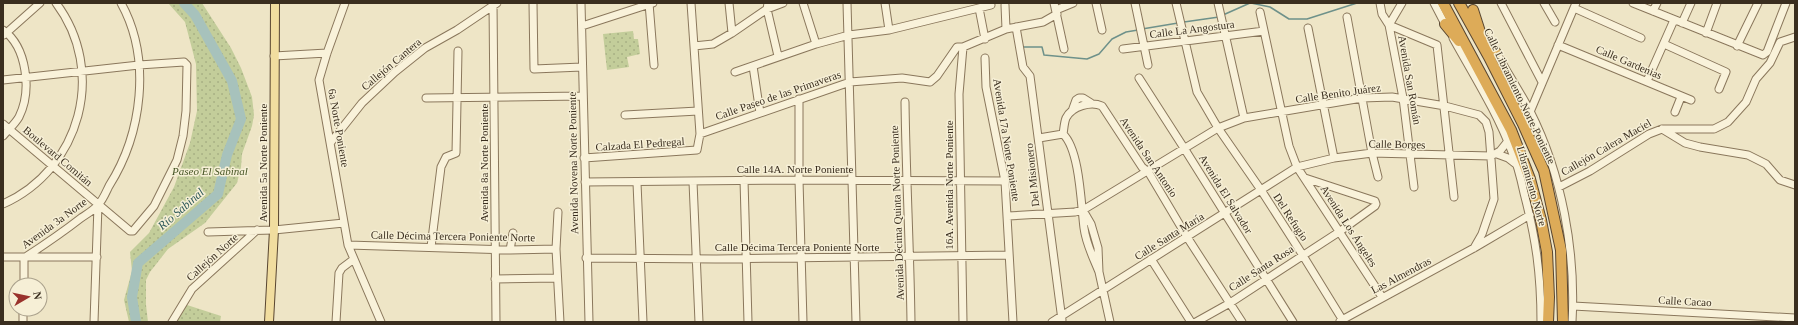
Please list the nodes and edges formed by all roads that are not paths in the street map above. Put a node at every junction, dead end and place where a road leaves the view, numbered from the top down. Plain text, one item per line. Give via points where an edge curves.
1 (40, 3) edge
2 (56, 3) edge
3 (121, 3) edge
4 (275, 3) edge
5 (345, 3) edge
6 (533, 3) edge
7 (581, 3) edge
8 (650, 3) edge
9 (692, 3) edge
10 (729, 3) edge
11 (783, 3) edge
12 (803, 3) edge
13 (847, 3) edge
14 (885, 3) edge
15 (1073, 3) edge
16 (1096, 3) edge
17 (1135, 3) edge
18 (1176, 3) edge
19 (1218, 3) edge
20 (1380, 3) edge
21 (1402, 3) edge
22 (1434, 3) edge
23 (1443, 3) edge
24 (1459, 3) edge
25 (1501, 3) edge
26 (1544, 3) edge
27 (1633, 3) edge
28 (1657, 3) edge
29 (1691, 3) edge
30 (1717, 3) edge
31 (1758, 3) edge
32 (1786, 3) edge
33 (494, 4) edge
34 (990, 5) dead end
35 (1004, 5) dead end
36 (767, 6) edge
37 (1575, 6) edge
38 (979, 8) junction
39 (1056, 9) edge
40 (1469, 10) edge
41 (1653, 11) junction
42 (1260, 12) dead end
43 (1347, 17) dead end
44 (1674, 20) junction
45 (1449, 22) junction
46 (1555, 22) dead end
47 (1682, 23) junction
48 (1389, 24) junction
49 (582, 26) junction
50 (1016, 27) junction
51 (1308, 28) dead end
52 (1006, 29) junction
53 (889, 30) junction
54 (1102, 30) dead end
55 (1264, 31) junction
56 (4, 33) edge
57 (732, 33) junction
58 (1706, 33) junction
59 (849, 35) junction
60 (1225, 36) junction
61 (1795, 37) edge
62 (1641, 38) dead end
63 (985, 39) junction
64 (1184, 41) junction
65 (816, 44) junction
66 (1664, 44) junction
67 (1144, 45) junction
68 (1558, 45) junction
69 (694, 46) junction
70 (1737, 46) junction
71 (963, 47) junction
72 (1123, 49) dead end
73 (1064, 50) dead end
74 (458, 51) dead end
75 (327, 53) junction
76 (1493, 55) junction
77 (274, 56) junction
78 (778, 56) junction
79 (985, 58) dead end
80 (139, 65) junction
81 (654, 65) dead end
82 (1148, 65) dead end
83 (1472, 65) junction
84 (753, 66) junction
85 (582, 67) junction
86 (82, 71) junction
87 (735, 72) dead end
88 (25, 78) junction
89 (1139, 78) dead end
90 (1543, 79) junction
91 (3, 80) edge
92 (1647, 81) junction
93 (850, 82) junction
94 (1719, 88) dead end
95 (583, 96) junction
96 (457, 97) junction
97 (495, 97) junction
98 (1681, 97) junction
99 (426, 98) dead end
100 (1362, 98) junction
101 (1403, 98) junction
102 (799, 99) junction
103 (1691, 100) dead end
104 (905, 102) dead end
105 (1323, 105) junction
106 (1444, 106) junction
107 (698, 111) junction
108 (1281, 112) junction
109 (1530, 112) junction
110 (1675, 112) dead end
111 (760, 113) junction
112 (625, 116) dead end
113 (1244, 118) junction
114 (3, 124) edge
115 (1218, 128) junction
116 (9, 129) junction
117 (1662, 129) junction
118 (700, 134) junction
119 (1063, 134) junction
120 (3, 136) edge
121 (1039, 138) junction
122 (1508, 141) junction
123 (331, 142) junction
124 (1184, 148) junction
125 (1372, 153) junction
126 (1411, 155) junction
127 (1494, 155) junction
128 (1450, 156) junction
129 (584, 158) junction
130 (1334, 158) junction
131 (1516, 165) junction
132 (54, 167) junction
133 (1297, 167) junction
134 (1146, 171) junction
135 (1378, 177) dead end
136 (1305, 178) junction
137 (744, 180) junction
138 (799, 180) junction
139 (852, 180) junction
140 (906, 180) junction
141 (961, 181) junction
142 (1005, 181) junction
143 (585, 182) junction
144 (637, 182) junction
145 (693, 182) junction
146 (1795, 185) edge
147 (1414, 187) dead end
148 (1559, 187) junction
149 (1261, 190) junction
150 (1454, 197) dead end
151 (3, 204) edge
152 (98, 205) junction
153 (1083, 210) junction
154 (558, 212) dead end
155 (1047, 214) junction
156 (1224, 214) junction
157 (1530, 215) junction
158 (1008, 216) junction
159 (344, 223) junction
160 (257, 230) junction
161 (274, 230) junction
162 (208, 232) dead end
163 (1339, 232) junction
164 (513, 233) dead end
165 (1187, 237) junction
166 (348, 245) junction
167 (431, 247) junction
168 (1474, 248) junction
169 (496, 249) junction
170 (556, 249) junction
171 (510, 250) junction
172 (1302, 254) junction
173 (1009, 255) junction
174 (961, 256) junction
175 (3, 257) edge
176 (97, 257) junction
177 (801, 257) junction
178 (856, 257) junction
179 (910, 257) junction
180 (24, 258) junction
181 (586, 258) junction
182 (641, 258) junction
183 (696, 258) junction
184 (747, 258) junction
185 (354, 259) junction
186 (1151, 259) junction
187 (24, 277) edge
188 (557, 278) junction
189 (1266, 278) junction
190 (496, 279) junction
191 (1103, 291) junction
192 (1382, 297) junction
193 (1230, 303) junction
194 (1573, 306) junction
195 (1795, 318) edge
196 (1062, 320) edge
197 (1341, 321) edge
198 (94, 322) edge
199 (172, 322) edge
200 (269, 322) edge
201 (336, 322) edge
202 (381, 322) edge
203 (496, 322) edge
204 (560, 322) edge
205 (589, 322) edge
206 (643, 322) edge
207 (699, 322) edge
208 (748, 322) edge
209 (803, 322) edge
210 (856, 322) edge
211 (911, 322) edge
212 (963, 322) edge
213 (1013, 322) edge
214 (1052, 322) edge
215 (1110, 322) edge
216 (1191, 322) edge
217 (1196, 322) edge
218 (1242, 322) edge
219 (1292, 322) edge
220 (1540, 322) edge
221 (1548, 322) edge
222 (1562, 322) edge
223 (1572, 322) edge

1 - 56 street
2 - 86 street via 65,16 76,42
3 - 80 street, Avenida 3a Norte via 126,12
4 - 77 main road, Avenida 5a Norte Poniente
5 - 75 street, 6a Norte Poniente
6 - 85 street via 534,69
7 - 49 street, Avenida Novena Norte Poniente
8 - 49 street
8 - 81 street
9 - 69 street
10 - 57 street
11 - 36 street
12 - 65 street
13 - 59 street
14 - 53 street
15 - 39 street, Calle Paseo de las Primaveras
16 - 54 street
17 - 67 street
18 - 64 street, Del Refugio
19 - 60 street
20 - 48 street, Avenida San Román via 1382,14
21 - 48 street
22 - 45 street
23 - 45 highway
24 - 40 highway, Calle Libramiento Norte Poniente
25 - 90 street
26 - 46 street
27 - 41 street
28 - 41 street
29 - 47 street
30 - 58 street
31 - 70 street
32 - 70 street via 1767,52 1763,55
33 - 97 street, Avenida 8a Norte Poniente
33 - 123 street, Callejón Cantera via 458,30 425,48 395,72 362,103
34 - 38 street
35 - 52 street
36 - 57 street
36 - 78 street
37 - 62 street
37 - 68 street
38 - 53 street
38 - 63 street
39 - 50 street, Calle Paseo de las Primaveras via 1043,22
39 - 73 street
40 - 76 highway, Calle Libramiento Norte Poniente
40 - 76 highway
41 - 44 street
42 - 55 street, Avenida Los Ángeles
43 - 100 street
44 - 47 street
44 - 66 street
45 - 83 highway
45 - 83 highway
47 - 58 street
48 - 101 street, Avenida San Román
48 - 106 street via 1437,45
49 - 85 street, Avenida Novena Norte Poniente
50 - 52 street, Calle Paseo de las Primaveras
50 - 121 street, Del Misionero via 1023,67 1030,76
51 - 105 street
52 - 63 street, Calle Paseo de las Primaveras
53 - 59 street
55 - 60 street, Calle La Angostura
55 - 108 street, Avenida Los Ángeles
56 - 88 street via 21,56
57 - 69 street via 713,44
58 - 70 street
59 - 65 street
59 - 93 street
60 - 64 street, Calle La Angostura
60 - 113 street
61 - 117 street, Callejón Calera Maciel via 1780,42 1770,63 1752,87 1746,102 1728,122 1714,129
63 - 71 street, Calle Paseo de las Primaveras
64 - 67 street, Calle La Angostura
64 - 115 street, Del Refugio via 1197,92
65 - 78 street
66 - 92 street
66 - 94 street via 1726,72
67 - 72 street, Calle La Angostura
67 - 82 street
68 - 90 street
68 - 92 street, Calle Gardenias
69 - 107 street
71 - 93 street, Calle Paseo de las Primaveras via 957,47 930,82 902,78
71 - 141 street, 16A. Avenida Norte Poniente via 959,94
74 - 96 street
75 - 77 street
75 - 123 street, 6a Norte Poniente via 319,80
76 - 109 street
76 - 222 highway, Calle Libramiento Norte Poniente via 1544,171 1561,250
77 - 161 main road, Avenida 5a Norte Poniente
78 - 84 street
79 - 142 street, Avenida 17a Norte Poniente via 986,87
80 - 86 street
80 - 152 street, Avenida 3a Norte via 135,127 116,176
80 - 152 street, Boulevard Comitán via 186,63 186,112 177,160 154,206 133,231
83 - 122 street, Libramiento Norte
83 - 221 highway via 1510,130 1530,179 1547,252
84 - 87 street
84 - 111 street
85 - 95 street, Avenida Novena Norte Poniente
86 - 88 street
86 - 132 street via 81,98 72,137
88 - 91 street
88 - 116 street via 19,118
89 - 124 street, Avenida El Salvador
90 - 109 street
92 - 98 street, Calle Gardenias
93 - 102 street, Calle Paseo de las Primaveras
93 - 139 street
95 - 97 street
95 - 129 street, Avenida Novena Norte Poniente
96 - 97 street
96 - 99 street
96 - 167 street via 456,153 446,157 441,167
97 - 169 street, Avenida 8a Norte Poniente
98 - 103 street, Calle Gardenias
98 - 110 street
100 - 101 street, Calle Benito Juárez
100 - 105 street, Calle Benito Juárez
100 - 125 street
101 - 106 street, Calle Benito Juárez
101 - 126 street, Avenida San Román
102 - 111 street, Calle Paseo de las Primaveras
102 - 138 street
104 - 140 street, Avenida Décima Quinta Norte Poniente
105 - 108 street, Calle Benito Juárez
105 - 130 street
106 - 127 street, Calle Benito Juárez via 1485,119
106 - 128 street
107 - 112 street
107 - 118 street
108 - 113 street, Calle Benito Juárez
108 - 133 street, Avenida Los Ángeles
109 - 148 street
111 - 118 street, Calle Paseo de las Primaveras
113 - 115 street, Calle Benito Juárez
114 - 116 street, Boulevard Comitán
115 - 124 street, Calle Benito Juárez
115 - 149 street, Del Refugio
116 - 120 street
116 - 132 street, Boulevard Comitán
117 - 146 street via 1685,143 1748,154 1766,164 1780,180
117 - 148 street, Callejón Calera Maciel via 1649,134 1590,172
118 - 129 street, Calzada El Pedregal via 697,150
119 - 121 street
119 - 134 street, Avenida San Antonio via 1066,118 1072,111 1091,103 1102,106
119 - 153 street via 1073,150
121 - 155 street, Del Misionero
122 - 127 street
122 - 131 street, Libramiento Norte
123 - 159 street, 6a Norte Poniente
124 - 134 street, Calle Benito Juárez
124 - 156 street, Avenida El Salvador
125 - 126 street, Calle Borges
125 - 130 street, Calle Borges
125 - 135 street
126 - 128 street, Calle Borges
126 - 147 street, Avenida San Román
127 - 128 street, Calle Borges
127 - 131 street, Calle Borges via 1508,158
127 - 168 street via 1494,199 1482,234
128 - 150 street
129 - 143 street, Avenida Novena Norte Poniente
130 - 133 street, Calle Borges
131 - 157 street, Libramiento Norte
132 - 151 street via 25,192
132 - 152 street, Boulevard Comitán
133 - 136 street, Avenida Los Ángeles
133 - 149 street, Calle Santa María
134 - 153 street, Calle Benito Juárez
134 - 165 street, Avenida San Antonio
136 - 163 street, Avenida Los Ángeles
136 - 163 street, Calle Santa Rosa via 1375,201 1375,206
137 - 138 street, Calle 14A. Norte Poniente
137 - 145 street, Calle 14A. Norte Poniente
137 - 184 street
138 - 139 street, Calle 14A. Norte Poniente
138 - 177 street
139 - 140 street, Calle 14A. Norte Poniente
139 - 178 street
140 - 141 street, Calle 14A. Norte Poniente
140 - 179 street, Avenida Décima Quinta Norte Poniente
141 - 142 street, Calle 14A. Norte Poniente
141 - 174 street, 16A. Avenida Norte Poniente
142 - 158 street, Avenida 17a Norte Poniente
143 - 144 street, Calle 14A. Norte Poniente
143 - 181 street, Avenida Novena Norte Poniente
144 - 145 street, Calle 14A. Norte Poniente
144 - 182 street
145 - 183 street
148 - 194 street via 1573,278
149 - 156 street, Calle Santa María
149 - 172 street, Del Refugio
152 - 176 street
152 - 180 street, Avenida 3a Norte
153 - 155 street
153 - 191 street via 1091,224 1098,248 1098,272
154 - 170 street
155 - 158 street
155 - 196 street, Del Misionero
156 - 165 street, Calle Santa María
156 - 189 street, Avenida El Salvador
157 - 168 street, Las Almendras
157 - 220 street, Libramiento Norte via 1538,254
158 - 173 street, Avenida 17a Norte Poniente
159 - 161 street
159 - 166 street, 6a Norte Poniente
160 - 161 street
160 - 162 street
160 - 199 street, Callejón Norte via 192,289
161 - 200 main road, Avenida 5a Norte Poniente
163 - 172 street, Calle Santa Rosa
163 - 192 street, Avenida Los Ángeles
164 - 171 street
165 - 186 street, Calle Santa María
165 - 193 street, Avenida San Antonio
166 - 167 street, Calle Décima Tercera Poniente Norte
166 - 185 street, 6a Norte Poniente
167 - 169 street, Calle Décima Tercera Poniente Norte
168 - 192 street, Las Almendras
169 - 171 street, Calle Décima Tercera Poniente Norte
169 - 190 street, Avenida 8a Norte Poniente
170 - 171 street, Calle Décima Tercera Poniente Norte
170 - 188 street
172 - 189 street, Calle Santa Rosa
172 - 197 street, Del Refugio
173 - 174 street, Calle Décima Tercera Poniente Norte
173 - 213 street, Avenida 17a Norte Poniente
174 - 179 street, Calle Décima Tercera Poniente Norte
174 - 212 street, 16A. Avenida Norte Poniente
175 - 180 street
176 - 180 street
176 - 198 street
177 - 178 street, Calle Décima Tercera Poniente Norte
177 - 184 street, Calle Décima Tercera Poniente Norte
177 - 209 street
178 - 179 street, Calle Décima Tercera Poniente Norte
178 - 210 street
179 - 211 street, Avenida Décima Quinta Norte Poniente
180 - 187 street
181 - 182 street, Calle Décima Tercera Poniente Norte
181 - 205 street, Avenida Novena Norte Poniente
182 - 183 street, Calle Décima Tercera Poniente Norte
182 - 206 street
183 - 184 street, Calle Décima Tercera Poniente Norte
183 - 207 street
184 - 208 street
185 - 201 street via 339,273
185 - 202 street, 6a Norte Poniente
186 - 191 street, Calle Santa María
186 - 216 street
188 - 190 street
188 - 204 street
189 - 193 street, Calle Santa Rosa
189 - 219 street, Avenida El Salvador
190 - 203 street, Avenida 8a Norte Poniente
191 - 196 street, Calle Santa María
191 - 215 street
192 - 197 street, Las Almendras
193 - 217 street, Calle Santa Rosa
193 - 218 street, Avenida San Antonio
194 - 195 street, Calle Cacao
194 - 223 street
196 - 214 street, Calle Santa María

